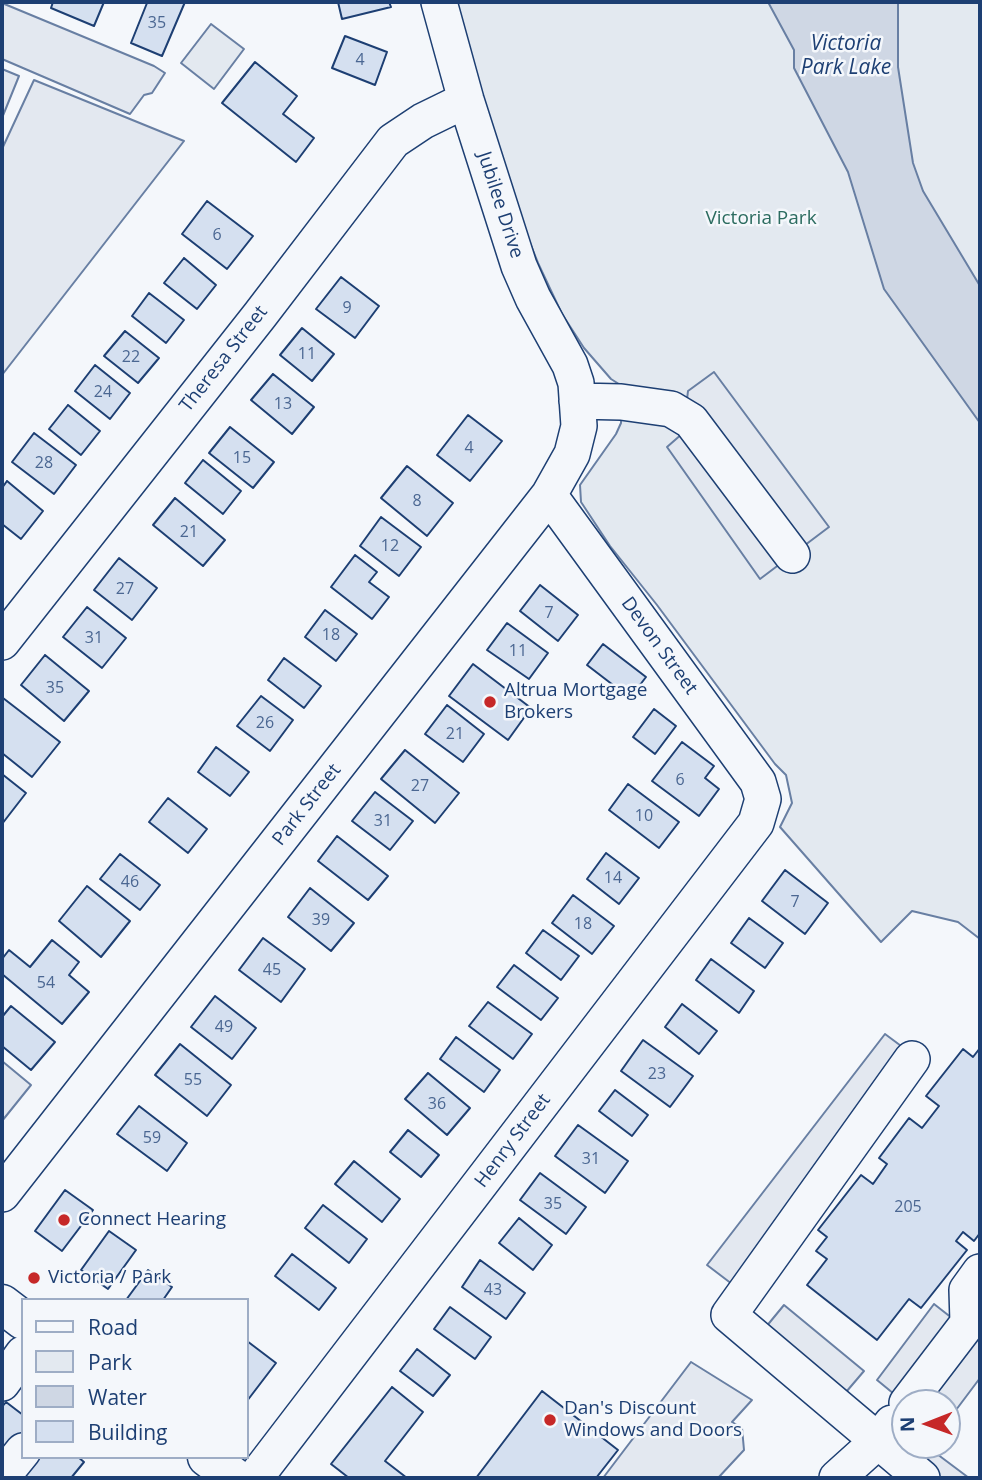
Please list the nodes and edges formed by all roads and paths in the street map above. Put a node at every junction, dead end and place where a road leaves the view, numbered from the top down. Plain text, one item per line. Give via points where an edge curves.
1 (439, 2) edge
2 (466, 100) junction
3 (577, 401) junction
4 (549, 495) junction
5 (792, 555) dead end
6 (2, 642) edge
7 (763, 799) joint
8 (912, 1059) dead end
9 (2, 1194) edge
10 (980, 1272) edge
11 (2, 1304) edge
12 (21, 1318) edge
13 (974, 1322) edge
14 (21, 1357) edge
15 (2, 1382) edge
16 (919, 1389) edge
17 (891, 1424) edge
18 (878, 1441) junction
19 (21, 1453) edge
20 (210, 1459) edge
21 (2, 1477) edge
22 (235, 1478) edge
23 (255, 1478) edge
24 (837, 1478) edge
25 (922, 1478) edge

1 - 2 street, Jubilee Drive
2 - 3 street, Jubilee Drive via 519,266 570,365
2 - 6 street, Theresa Street via 393,141
3 - 4 street, Park Street via 579,426 572,454
3 - 5 street via 671,409 691,421
4 - 7 street, Devon Street via 758,782
4 - 9 street, Park Street
7 - 23 street, Henry Street via 755,823
8 - 18 street via 729,1315
10 - 13 street via 967,1290
11 - 12 main road
13 - 16 street
14 - 15 street
17 - 18 street
18 - 24 street
18 - 25 street
19 - 21 street
20 - 22 main road

